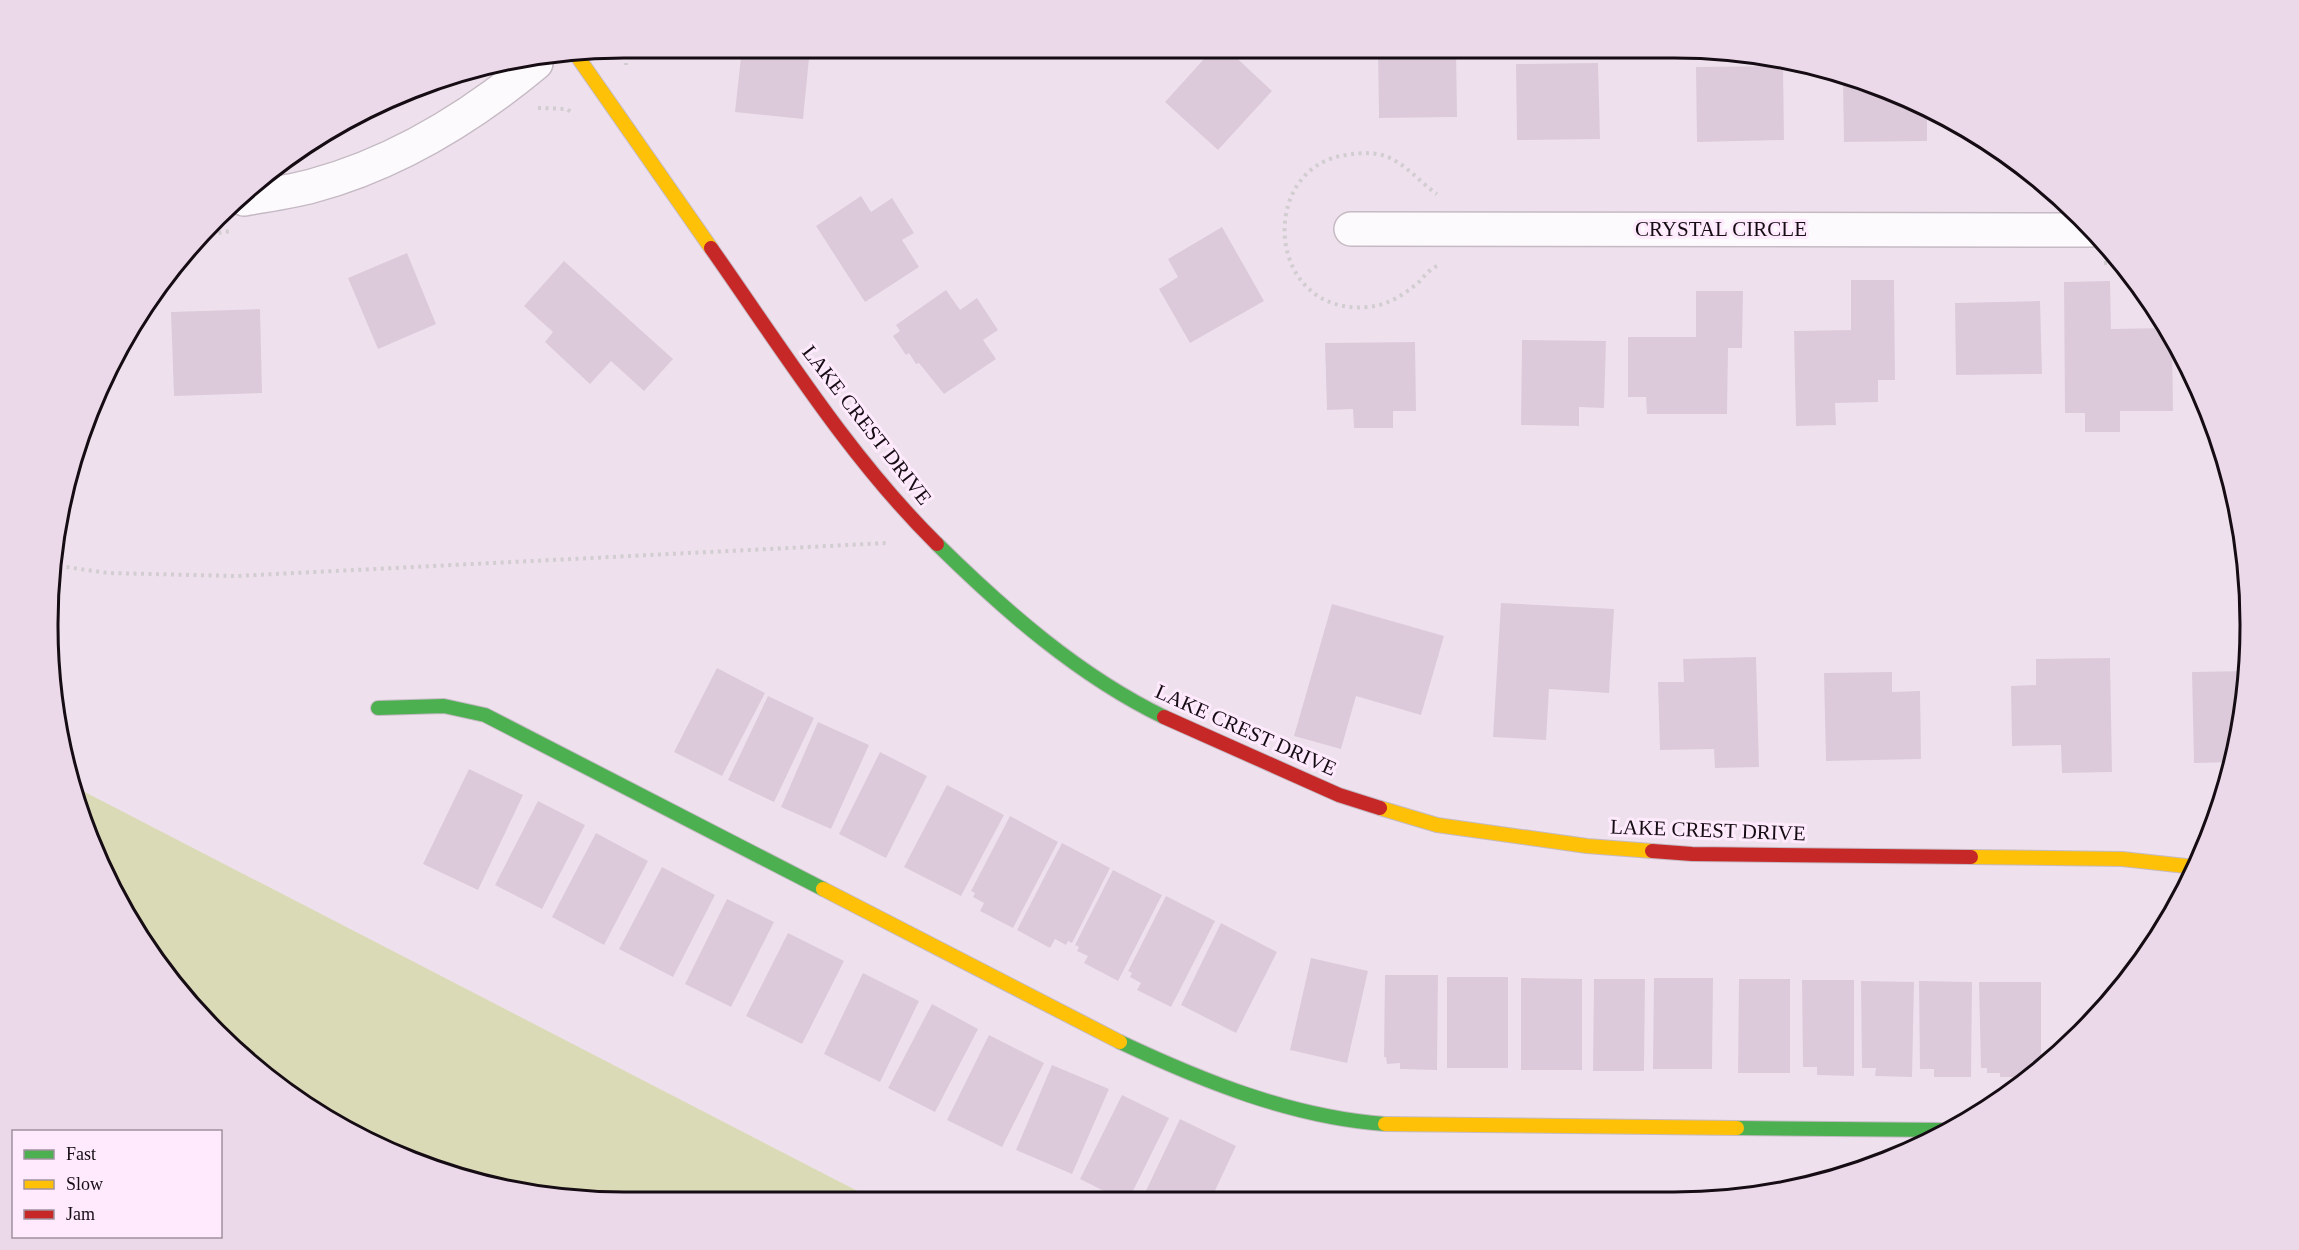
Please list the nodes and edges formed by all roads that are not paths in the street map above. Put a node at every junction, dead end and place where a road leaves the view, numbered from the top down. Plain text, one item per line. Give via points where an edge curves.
1 (580, 61) edge
2 (532, 66) edge
3 (253, 197) edge
4 (1351, 229) dead end
5 (2081, 230) edge
6 (378, 708) dead end
7 (2186, 866) edge
8 (1931, 1130) edge

1 - 7 street, LAKE CREST DRIVE via 818,400 900,507 987,593 1137,704 1339,795 1437,825 1587,846 1692,854 2122,859
2 - 3 street via 445,129 380,160 312,186
4 - 5 street, CRYSTAL CIRCLE
6 - 8 street via 444,706 485,715 1108,1036 1192,1076 1282,1105 1349,1121 1416,1126

